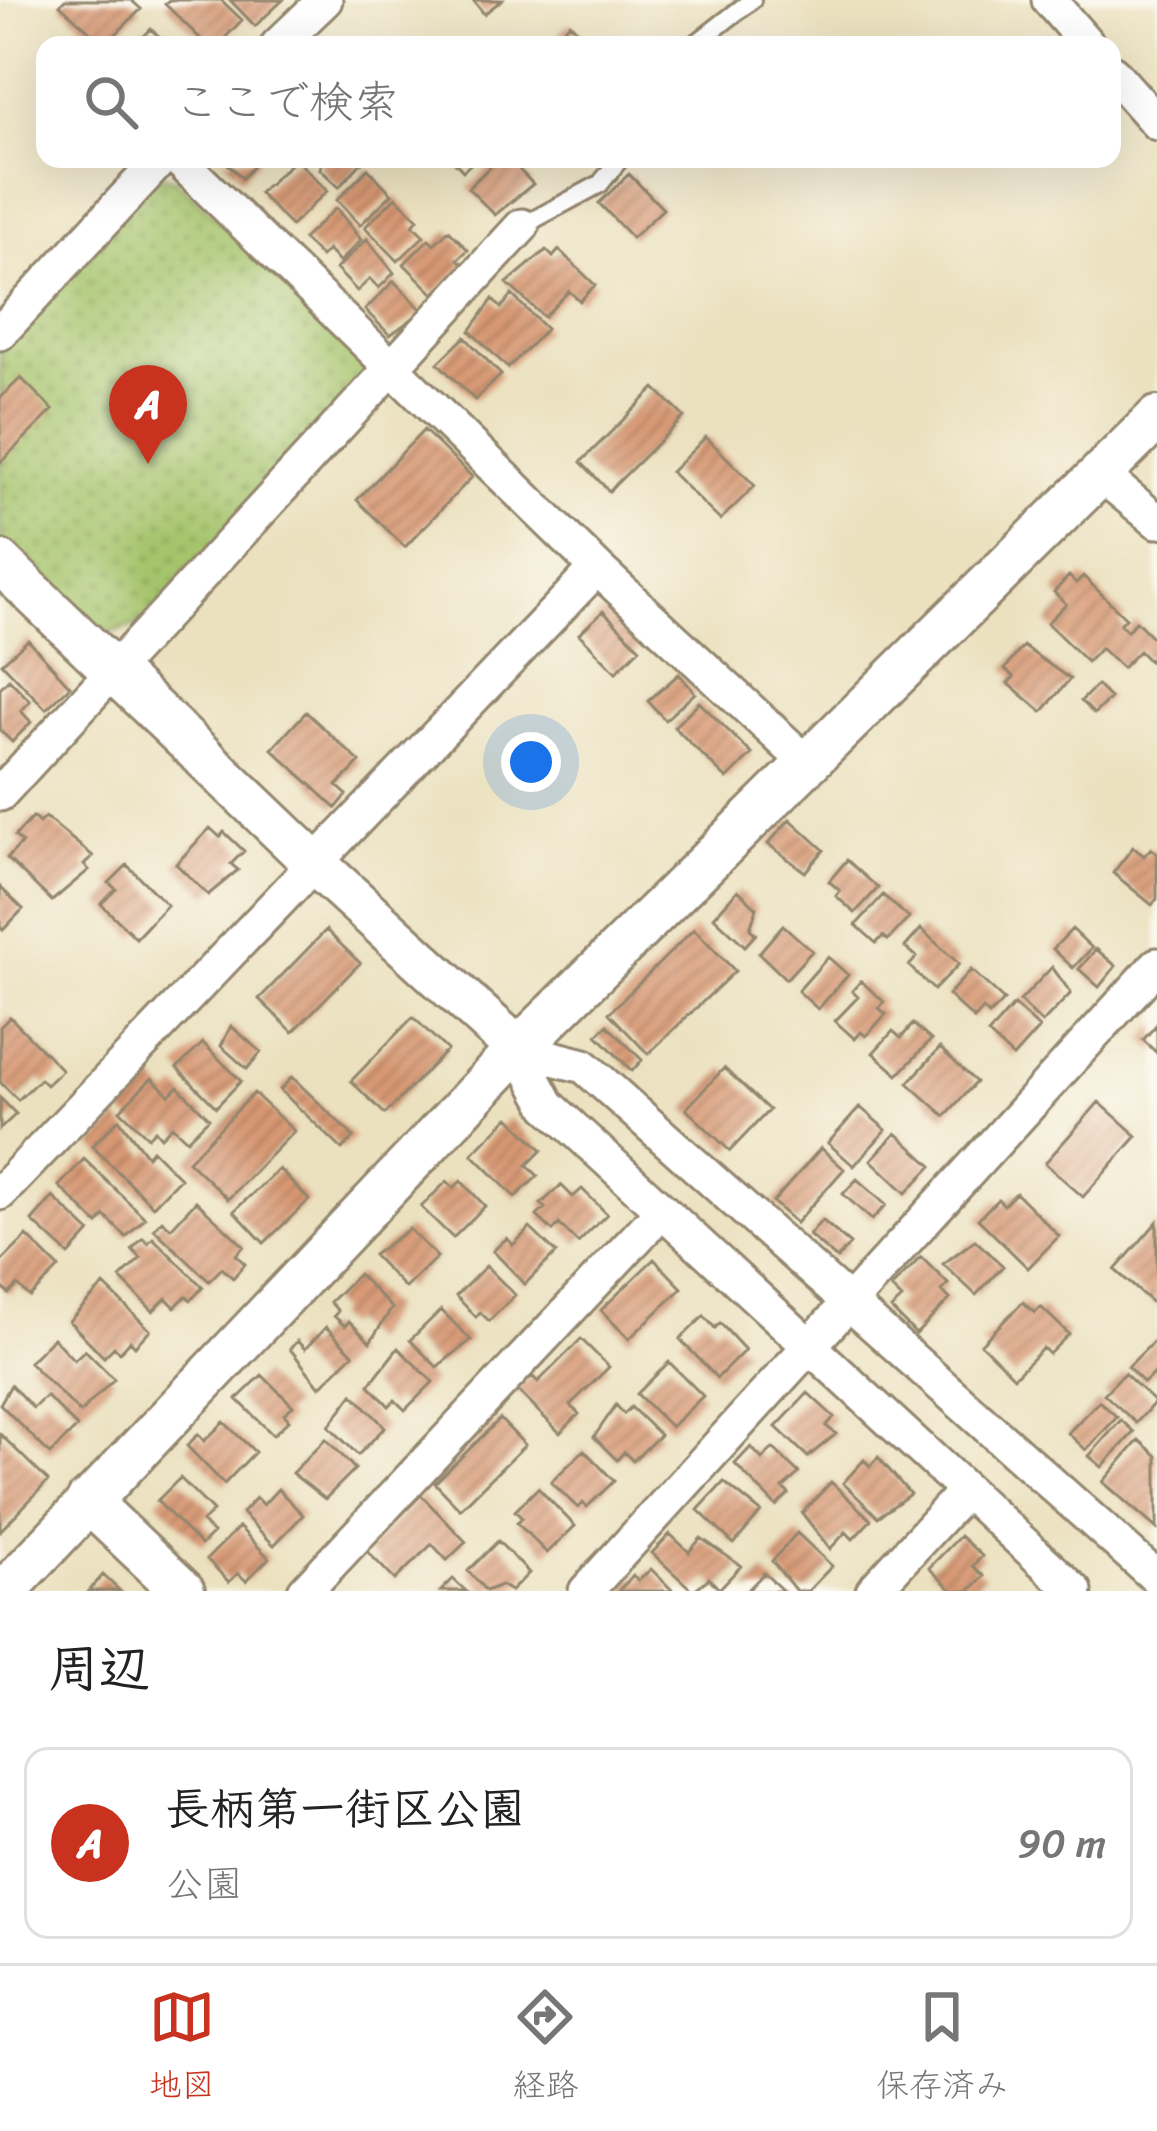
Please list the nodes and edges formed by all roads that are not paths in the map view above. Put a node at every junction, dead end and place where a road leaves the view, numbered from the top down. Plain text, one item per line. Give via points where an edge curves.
1 (325, 0) edge
2 (752, 0) edge
3 (1049, 0) edge
4 (287, 36) edge
5 (706, 36) edge
6 (1080, 36) edge
7 (1121, 82) edge
8 (1157, 123) edge
9 (153, 168) edge
10 (187, 168) edge
11 (613, 168) edge
12 (522, 226) joint
13 (0, 332) edge
14 (394, 368) junction
15 (1157, 418) edge
16 (1100, 473) junction
17 (1157, 521) edge
18 (0, 562) edge
19 (597, 568) junction
20 (116, 670) junction
21 (805, 761) junction
22 (0, 794) edge
23 (314, 863) junction
24 (1157, 964) edge
25 (518, 1049) junction
26 (0, 1193) edge
27 (662, 1211) junction
28 (848, 1307) junction
29 (809, 1349) junction
30 (965, 1491) junction
31 (88, 1501) junction
32 (1150, 1577) edge
33 (5, 1591) edge
34 (183, 1591) edge
35 (305, 1591) edge
36 (586, 1591) edge
37 (873, 1591) edge
38 (1075, 1591) edge

1 - 4 street
2 - 5 lane
3 - 6 street
7 - 8 street
9 - 13 street
10 - 14 street
11 - 12 lane via 600,184
12 - 14 street
14 - 19 street
14 - 20 street
15 - 16 street
16 - 17 street
16 - 21 street
18 - 20 street
19 - 21 street
19 - 23 street
20 - 22 street
20 - 23 street
21 - 25 street
23 - 25 street
23 - 26 street
24 - 28 street
25 - 27 street via 548,1105
25 - 28 street via 584,1066
25 - 31 street
27 - 29 street
27 - 35 street
28 - 29 street
28 - 32 street
29 - 30 street
29 - 36 street
30 - 37 street
30 - 38 street
31 - 33 street
31 - 34 street

